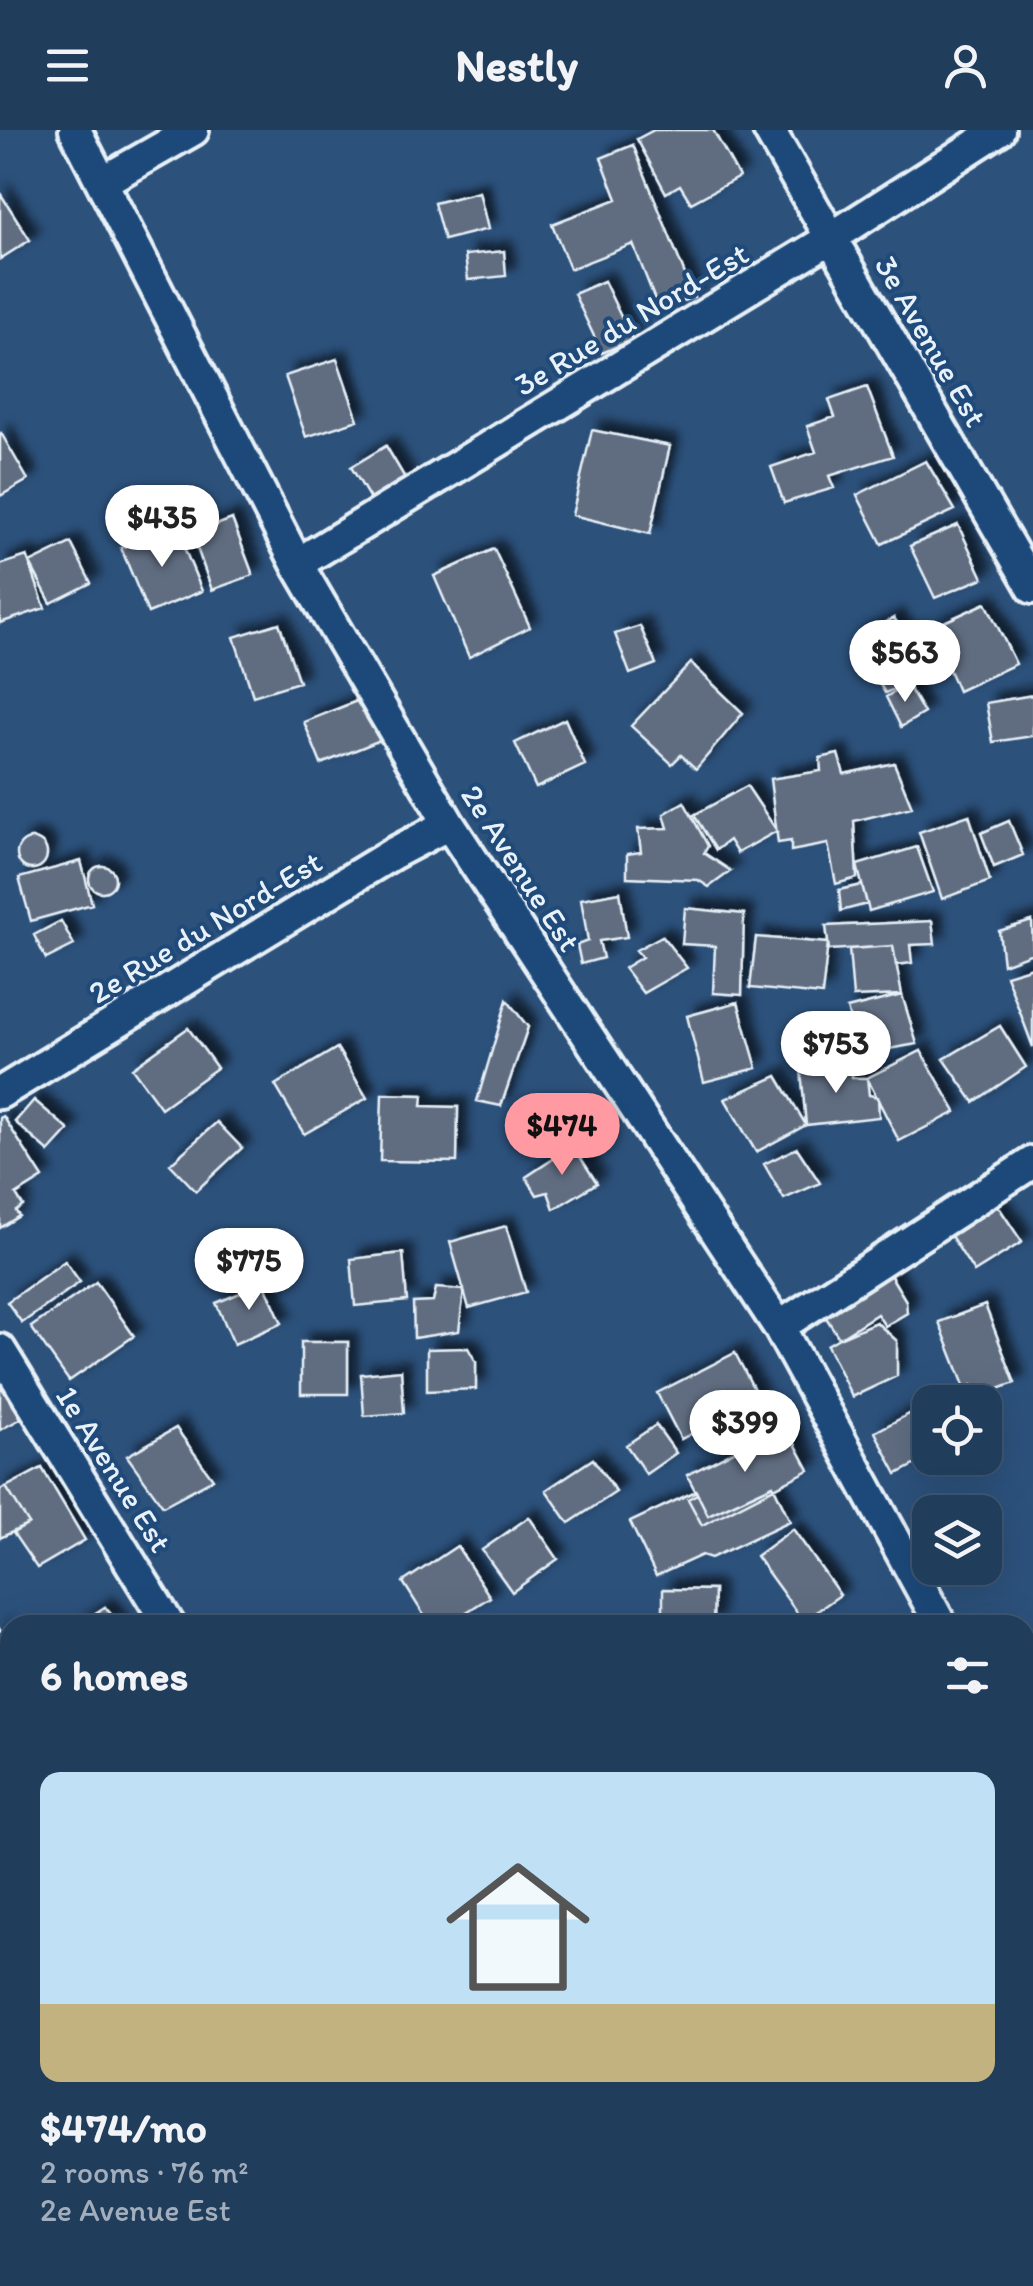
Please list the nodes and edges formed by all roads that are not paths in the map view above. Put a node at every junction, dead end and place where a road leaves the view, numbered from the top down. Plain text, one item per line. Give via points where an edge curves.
1 (76, 130) edge
2 (193, 130) edge
3 (769, 130) edge
4 (999, 130) edge
5 (102, 182) junction
6 (831, 238) junction
7 (297, 564) junction
8 (1033, 588) edge
9 (449, 824) junction
10 (0, 1093) edge
11 (1033, 1162) edge
12 (779, 1327) junction
13 (0, 1350) edge
14 (163, 1615) edge
15 (935, 1615) edge

1 - 5 street, 2e Avenue Est
2 - 5 street
3 - 6 street, 3e Avenue Est
4 - 6 street, 3e Rue du Nord-Est
5 - 7 street, 2e Avenue Est
6 - 7 street, 3e Rue du Nord-Est
6 - 8 street, 3e Avenue Est
7 - 9 street, 2e Avenue Est
9 - 10 street, 2e Rue du Nord-Est
9 - 12 street, 2e Avenue Est
11 - 12 street
12 - 15 street, 2e Avenue Est
13 - 14 street, 1e Avenue Est

